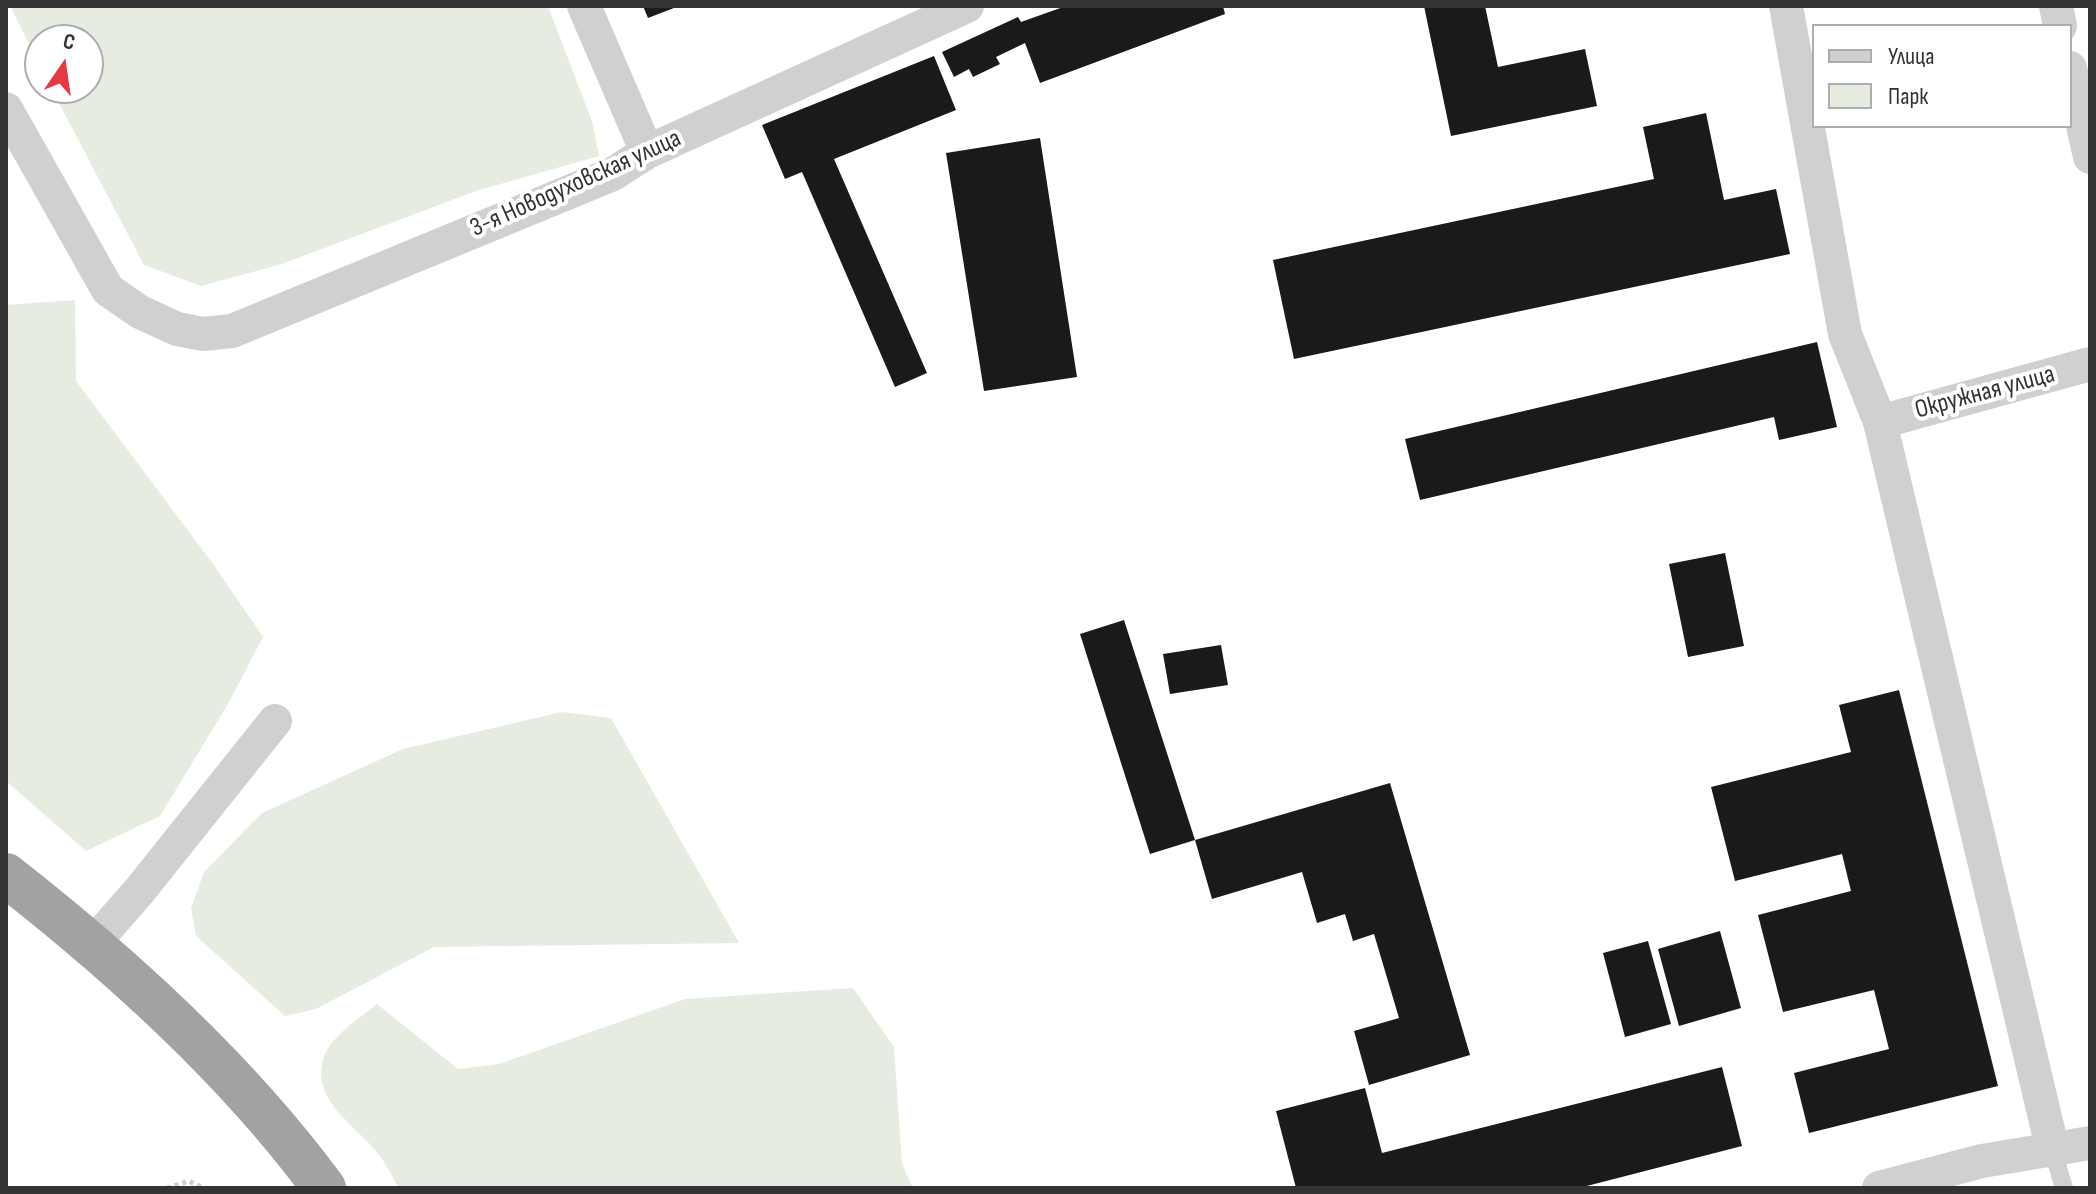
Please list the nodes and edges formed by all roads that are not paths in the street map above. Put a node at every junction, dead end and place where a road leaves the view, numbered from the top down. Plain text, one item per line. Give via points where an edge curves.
1 (584, 6) edge
2 (967, 6) edge
3 (1786, 6) edge
4 (904, 18) edge
5 (2072, 77) edge
6 (6, 109) edge
7 (647, 152) junction
8 (2090, 157) edge
9 (2090, 364) edge
10 (1880, 422) junction
11 (275, 721) dead end
12 (6, 875) edge
13 (92, 945) junction
14 (2090, 1143) edge
15 (2053, 1151) junction
16 (324, 1188) edge
17 (1879, 1188) edge
18 (2064, 1188) edge

1 - 7 street
2 - 4 street, 3-я Новодуховская улица
3 - 10 street via 1845,334
4 - 7 street, 3-я Новодуховская улица via 748,108
5 - 8 street
6 - 7 street, 3-я Новодуховская улица via 108,290 140,312 203,334 232,331 613,174
9 - 10 street, Окружная улица
10 - 15 street
11 - 13 street
12 - 13 highway
13 - 16 highway via 204,1050
14 - 15 street
15 - 17 street via 1982,1161
15 - 18 lane

